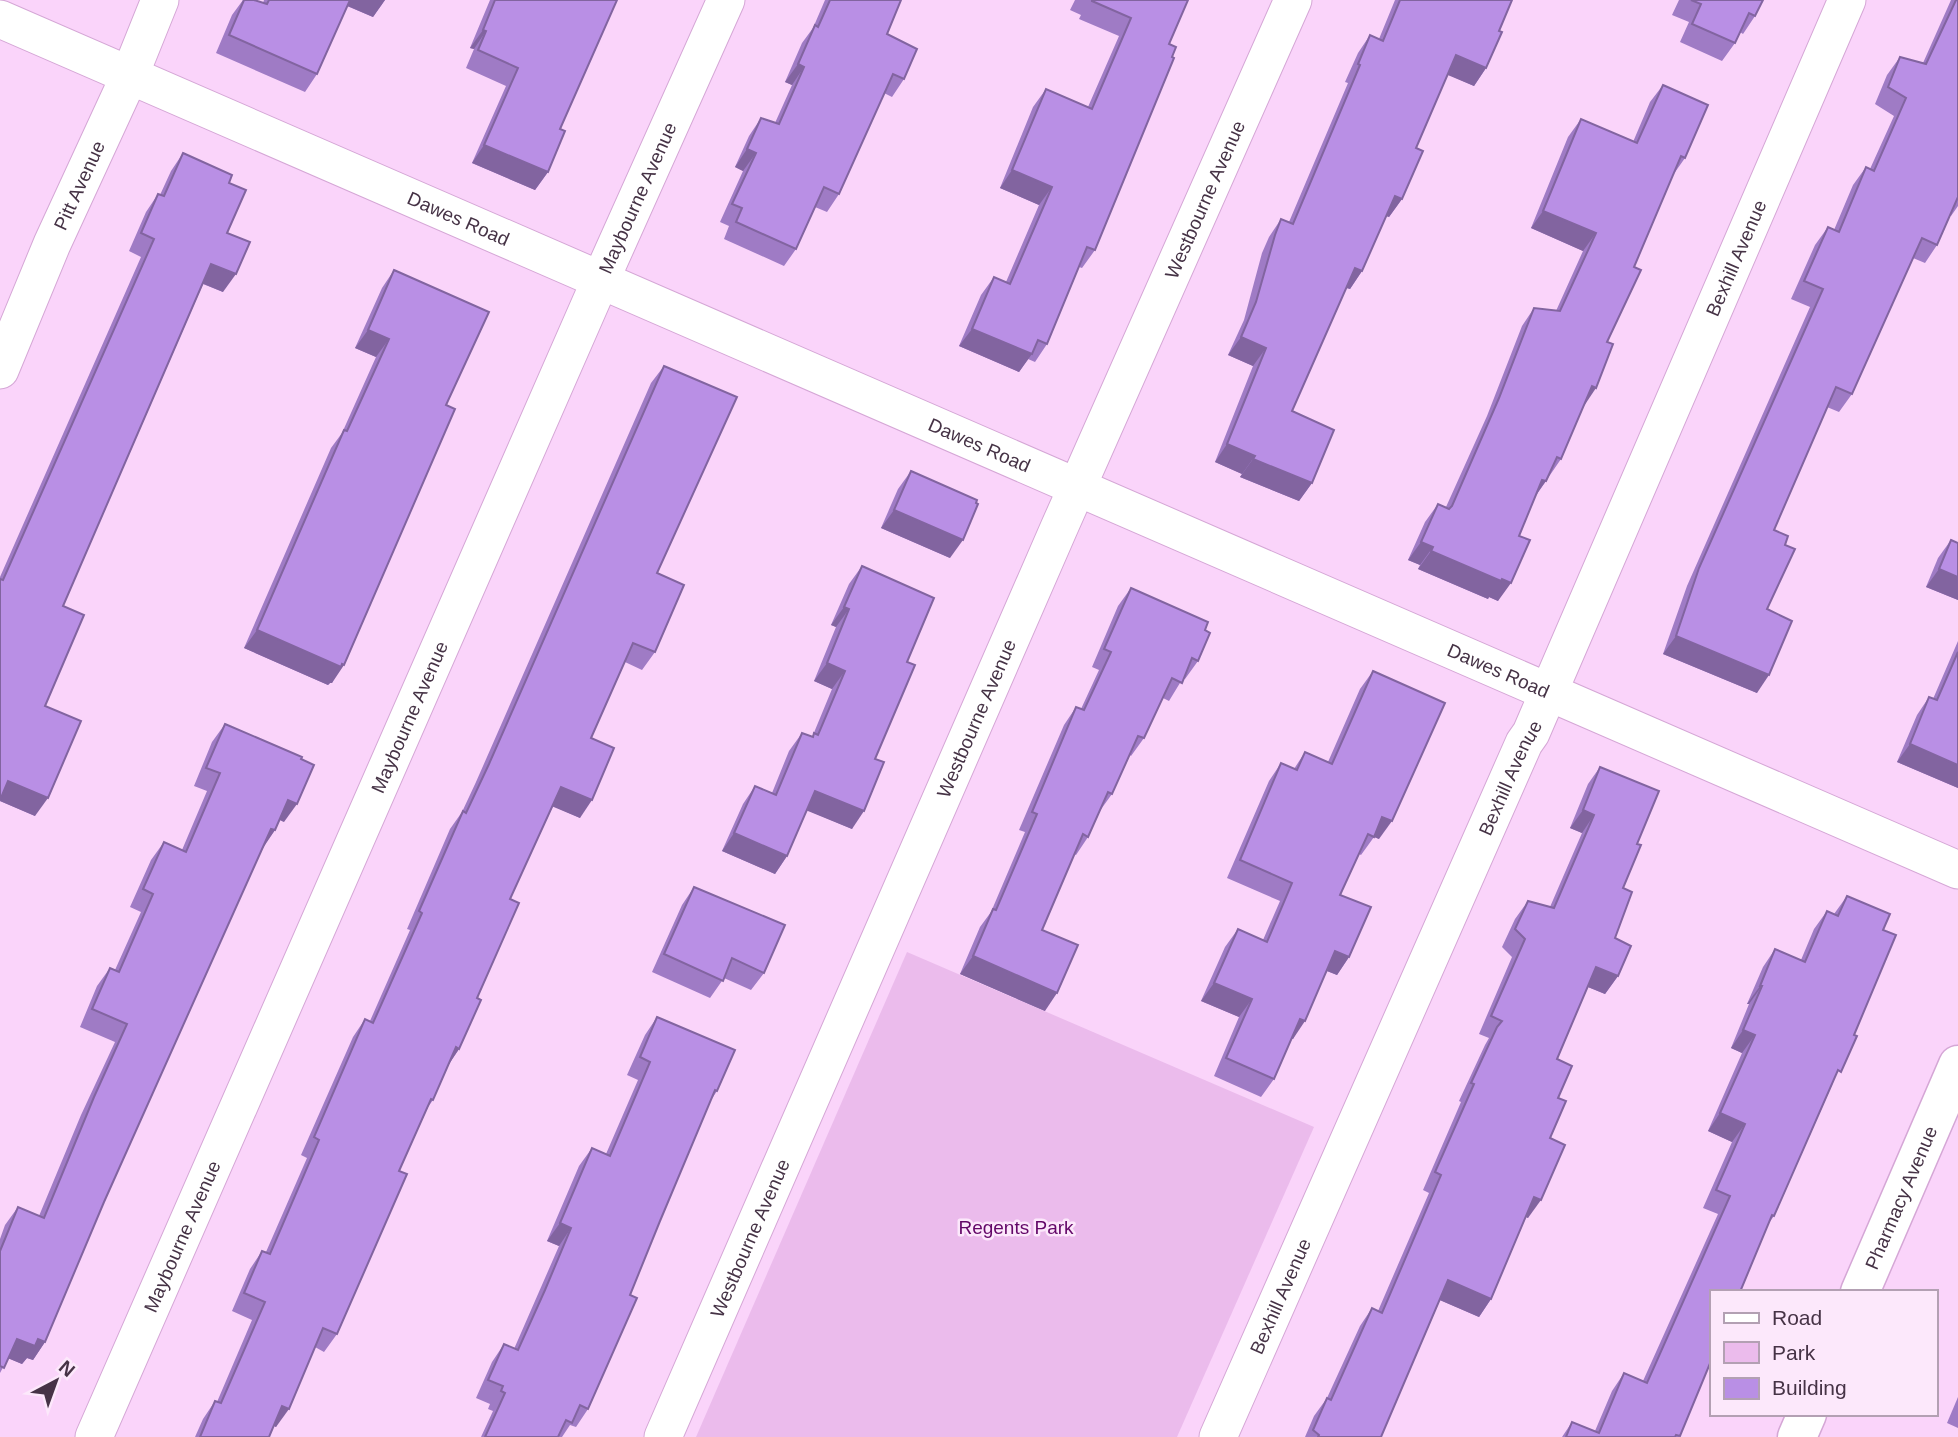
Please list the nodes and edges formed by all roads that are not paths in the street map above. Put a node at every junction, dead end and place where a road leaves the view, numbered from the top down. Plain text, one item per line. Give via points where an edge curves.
1 (160, 0) edge
2 (726, 0) edge
3 (1293, 0) edge
4 (1847, 0) edge
5 (0, 19) edge
6 (129, 77) junction
7 (601, 279) junction
8 (0, 370) edge
9 (1077, 489) junction
10 (1548, 691) junction
11 (1958, 870) edge
12 (1958, 1065) edge
13 (1861, 1290) edge
14 (1806, 1416) edge
15 (94, 1437) edge
16 (663, 1437) edge
17 (1218, 1437) edge
18 (1797, 1437) edge

1 - 6 street, Pitt Avenue
2 - 7 street, Maybourne Avenue
3 - 9 street, Westbourne Avenue
4 - 10 street, Bexhill Avenue
5 - 6 street, Dawes Road
6 - 7 street, Dawes Road
6 - 8 street, Pitt Avenue
7 - 9 street, Dawes Road
7 - 15 street, Maybourne Avenue
9 - 10 street, Dawes Road
9 - 16 street, Westbourne Avenue
10 - 11 street, Dawes Road
10 - 17 street, Bexhill Avenue
12 - 13 street, Pharmacy Avenue
14 - 18 street

